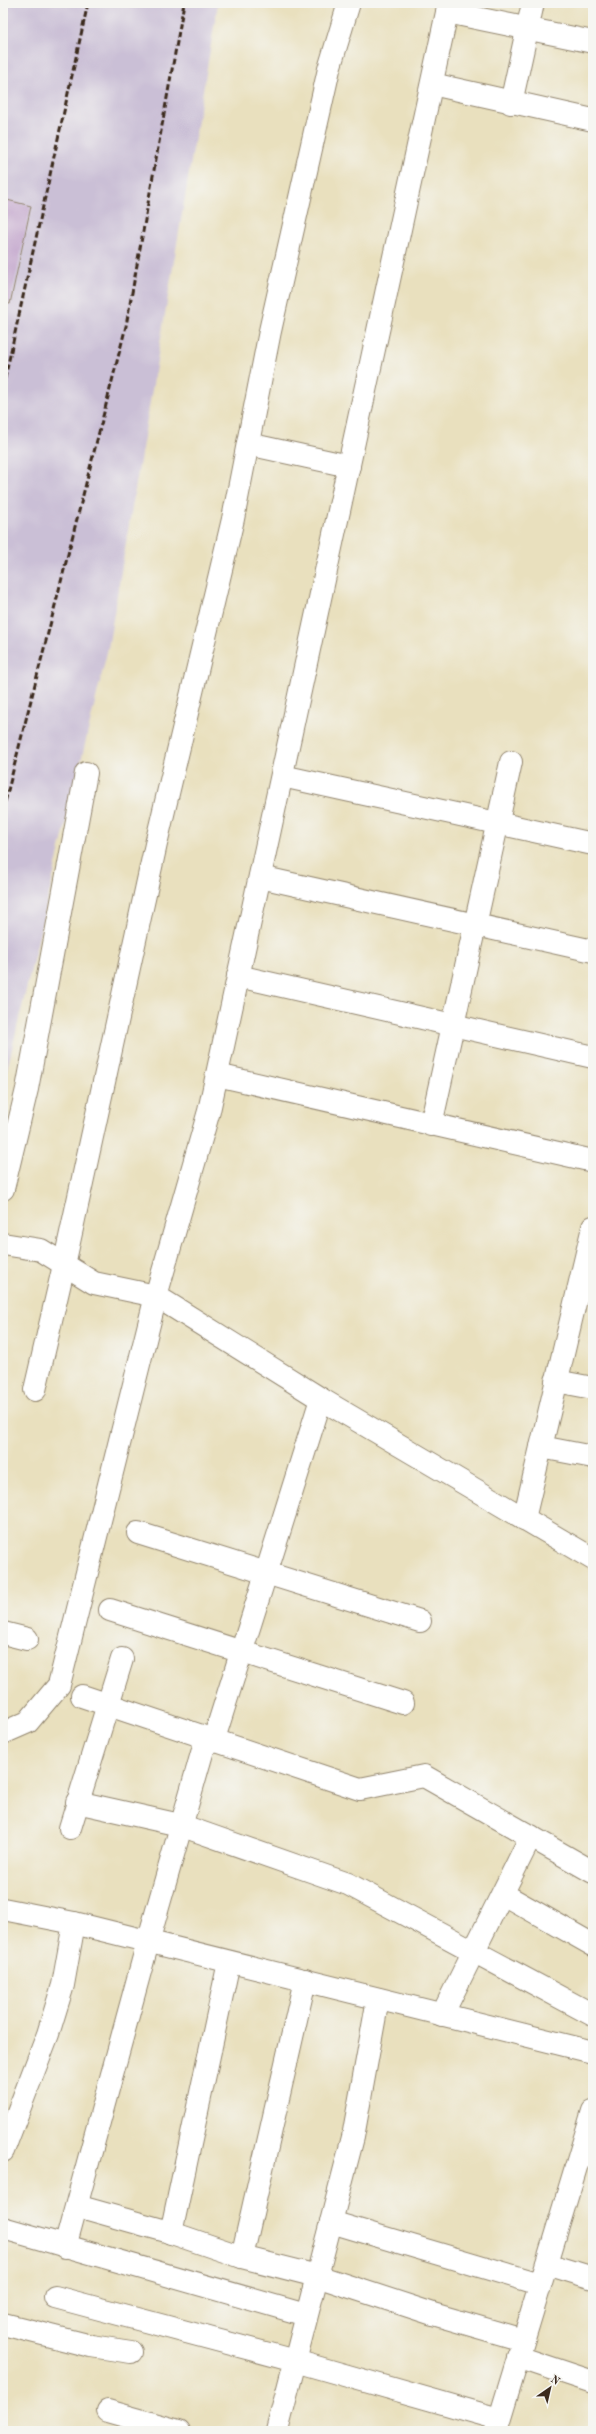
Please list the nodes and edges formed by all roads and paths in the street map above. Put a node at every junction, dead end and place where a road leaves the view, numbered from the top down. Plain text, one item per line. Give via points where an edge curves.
1 (349, 3) edge
2 (533, 3) edge
3 (448, 8) edge
4 (527, 29) junction
5 (593, 42) edge
6 (432, 84) junction
7 (511, 103) junction
8 (593, 120) edge
9 (248, 444) junction
10 (349, 466) junction
11 (511, 762) dead end
12 (86, 773) dead end
13 (282, 776) junction
14 (498, 824) junction
15 (593, 844) edge
16 (260, 877) junction
17 (475, 926) junction
18 (593, 951) edge
19 (238, 976) junction
20 (453, 1026) junction
21 (593, 1057) edge
22 (217, 1075) junction
23 (431, 1125) junction
24 (593, 1161) edge
25 (3, 1189) edge
26 (593, 1227) edge
27 (3, 1244) edge
28 (590, 1256) edge
29 (64, 1265) junction
30 (156, 1296) junction
31 (556, 1382) junction
32 (593, 1388) edge
33 (35, 1390) dead end
34 (321, 1399) junction
35 (541, 1447) junction
36 (593, 1457) edge
37 (524, 1519) junction
38 (138, 1532) dead end
39 (593, 1559) edge
40 (266, 1573) junction
41 (110, 1610) dead end
42 (420, 1621) dead end
43 (3, 1633) edge
44 (27, 1639) dead end
45 (241, 1653) junction
46 (122, 1658) dead end
47 (82, 1696) dead end
48 (403, 1703) dead end
49 (107, 1705) junction
50 (3, 1733) edge
51 (209, 1740) junction
52 (77, 1802) junction
53 (180, 1825) junction
54 (70, 1828) dead end
55 (531, 1836) junction
56 (593, 1872) edge
57 (503, 1894) junction
58 (3, 1909) edge
59 (74, 1923) junction
60 (148, 1942) junction
61 (593, 1945) edge
62 (473, 1951) junction
63 (229, 1962) junction
64 (305, 1980) junction
65 (378, 1999) junction
66 (442, 2014) junction
67 (593, 2015) edge
68 (593, 2052) edge
69 (593, 2111) edge
70 (3, 2151) edge
71 (584, 2172) edge
72 (77, 2206) junction
73 (331, 2222) junction
74 (3, 2228) edge
75 (171, 2233) junction
76 (65, 2247) junction
77 (242, 2257) junction
78 (543, 2274) junction
79 (317, 2276) junction
80 (593, 2278) edge
81 (55, 2298) dead end
82 (306, 2315) junction
83 (3, 2324) edge
84 (521, 2349) junction
85 (131, 2352) dead end
86 (295, 2361) junction
87 (593, 2382) edge
88 (108, 2411) dead end
89 (498, 2425) edge
90 (179, 2431) edge
91 (277, 2431) edge

1 - 9 street via 329,69 270,330
2 - 4 street
3 - 4 street
3 - 6 street
4 - 5 street
4 - 7 street
6 - 7 street
6 - 10 street
7 - 8 street
9 - 10 street
9 - 29 street via 234,519 156,844
10 - 13 street
11 - 14 street
12 - 25 street via 27,1089
13 - 14 street
13 - 16 street
14 - 15 street
14 - 17 street
16 - 17 street
16 - 19 street
17 - 18 street
17 - 20 street
19 - 20 street
19 - 22 street
20 - 21 street
20 - 23 street
22 - 23 street
22 - 30 street
23 - 24 street
26 - 28 street
27 - 29 street via 41,1250
28 - 31 street
29 - 30 street via 94,1284
29 - 33 street
30 - 34 street
30 - 50 street via 59,1685 28,1722
31 - 32 street
31 - 35 street
34 - 37 street
34 - 40 street
35 - 36 street
35 - 37 street
37 - 39 street
38 - 40 street
40 - 42 street
40 - 45 street
41 - 45 street
43 - 44 street
45 - 48 street
45 - 51 street
46 - 49 street
47 - 49 street
49 - 51 street
49 - 52 street
51 - 53 street
51 - 55 street via 360,1789 424,1776
52 - 53 street
52 - 54 street
53 - 60 street
53 - 62 street via 348,1884
55 - 56 street
55 - 57 street
57 - 61 street
57 - 62 street
58 - 59 street
59 - 60 street
59 - 70 street via 63,1985 48,2034
60 - 63 street
60 - 72 street
62 - 66 street
62 - 67 street
63 - 64 street
63 - 75 street
64 - 65 street
64 - 77 street
65 - 66 street
65 - 73 street via 353,2137
66 - 68 street
69 - 71 street
71 - 78 street
72 - 75 street
72 - 76 street
73 - 78 street
73 - 79 street
74 - 76 street
75 - 77 street
76 - 82 street
77 - 79 street
78 - 80 street
78 - 84 street
79 - 82 street
79 - 84 street via 433,2314
81 - 86 street
82 - 86 street
83 - 85 street via 91,2346
84 - 87 street
84 - 89 street
86 - 89 street
86 - 91 street
88 - 90 street

